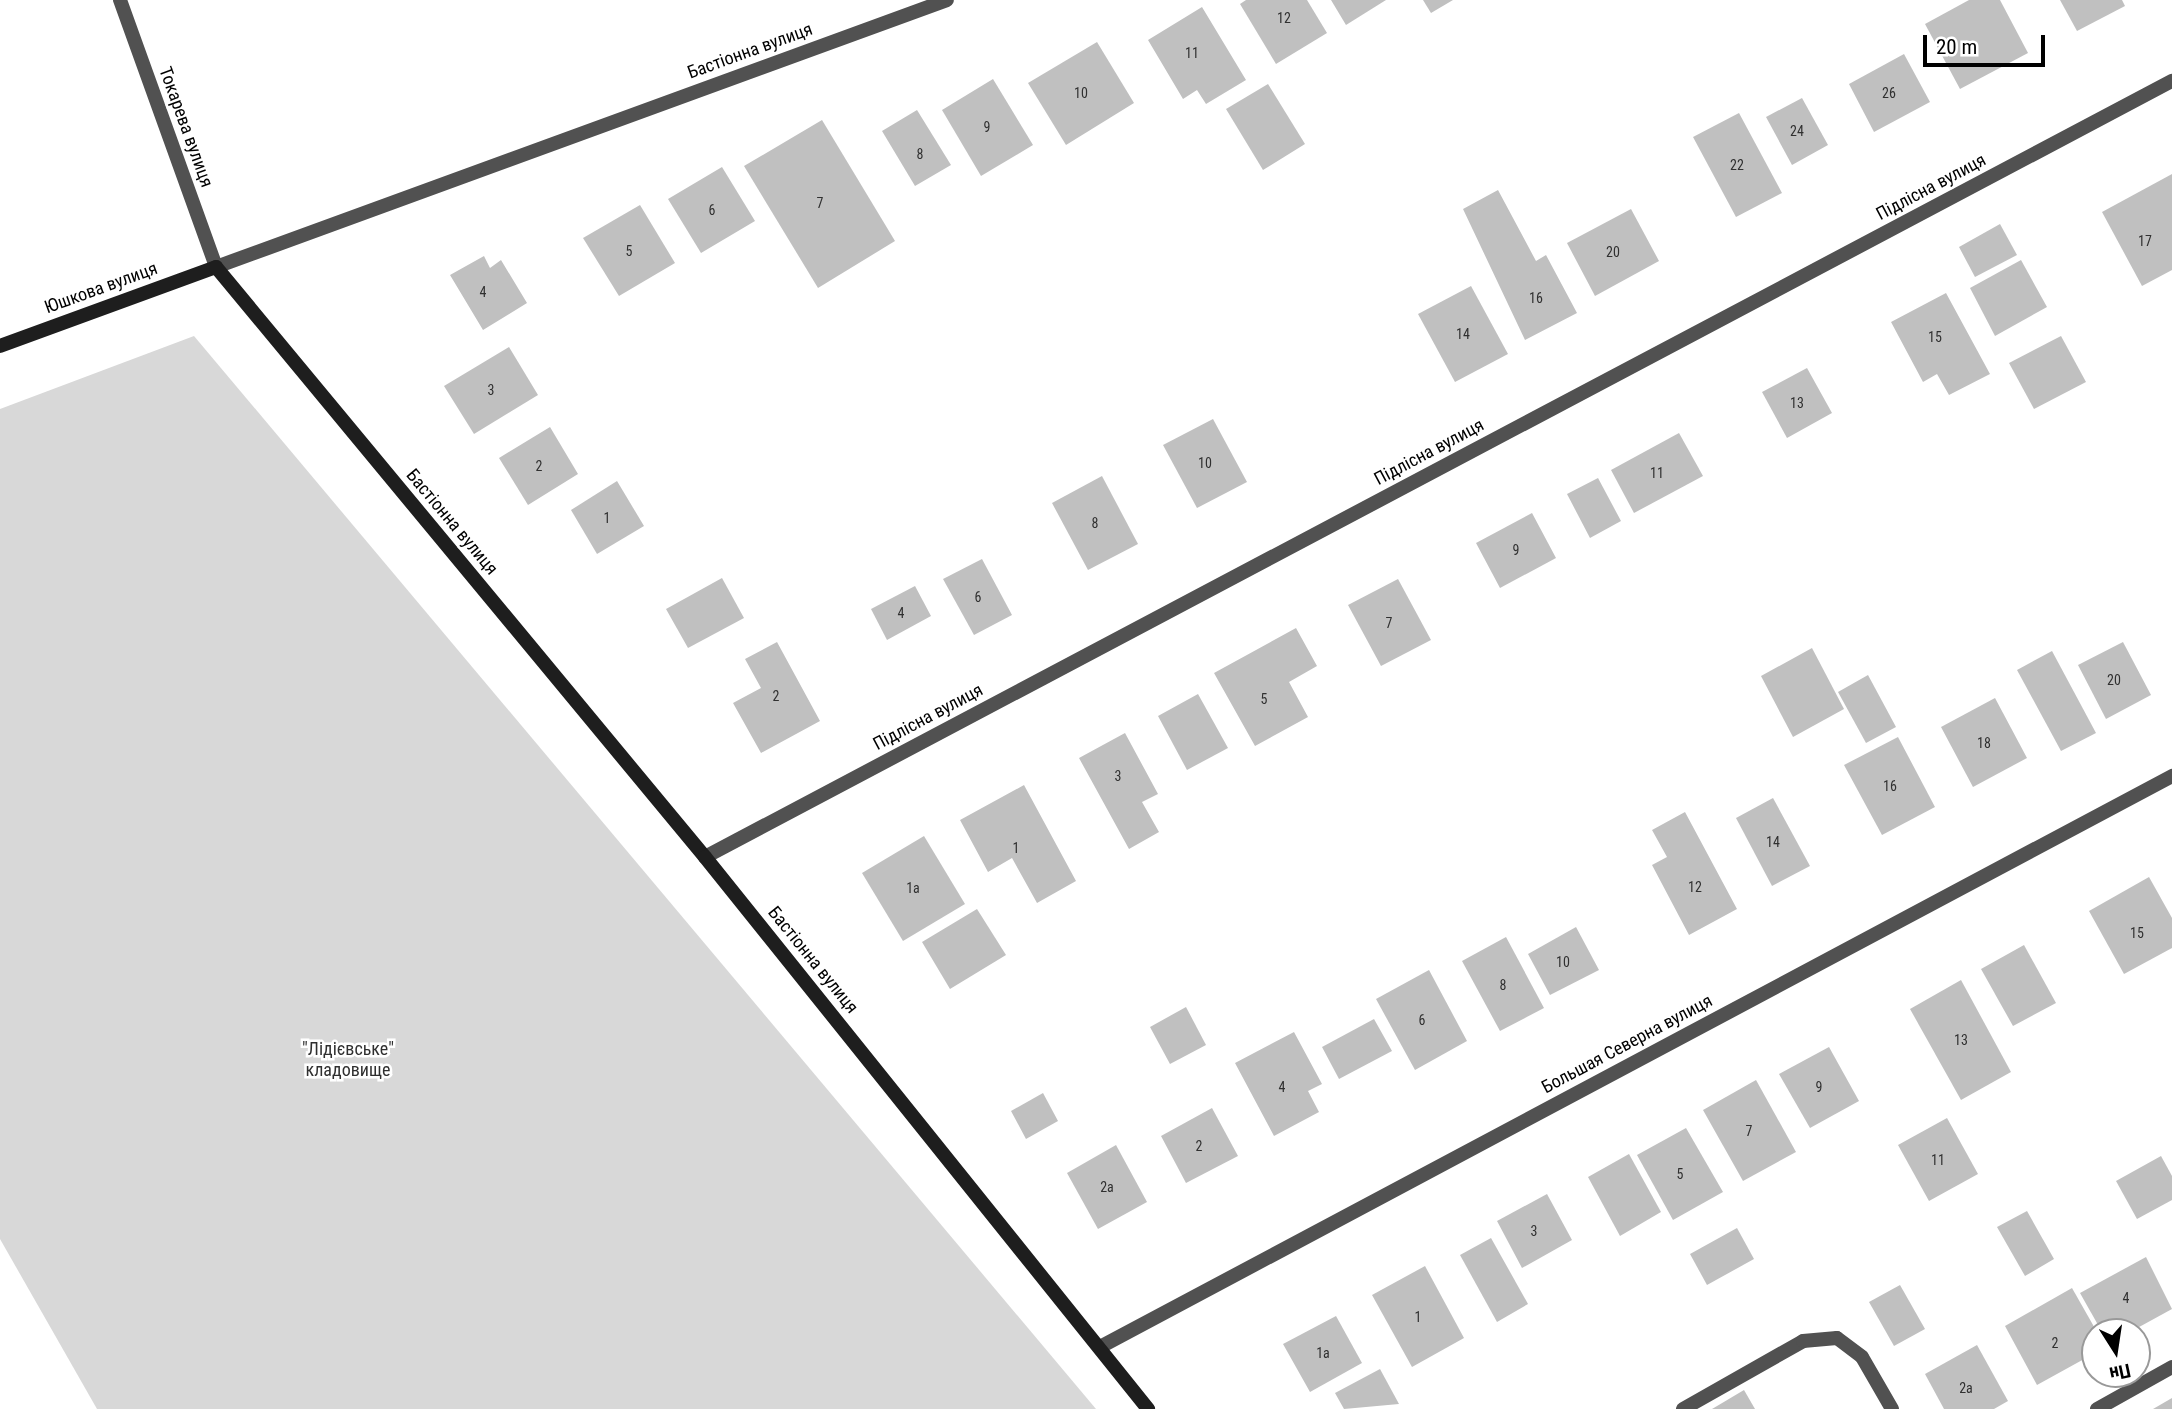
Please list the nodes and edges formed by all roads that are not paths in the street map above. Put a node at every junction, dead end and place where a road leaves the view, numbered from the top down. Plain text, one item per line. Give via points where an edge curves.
1 (120, 0) edge
2 (947, 0) edge
3 (2172, 81) edge
4 (216, 267) junction
5 (0, 346) edge
6 (2172, 776) edge
7 (705, 857) junction
8 (1100, 1347) junction
9 (2172, 1367) edge
10 (1147, 1409) edge
11 (1684, 1409) edge
12 (1892, 1409) edge
13 (2097, 1409) edge

1 - 4 street, Токарева вулиця
2 - 4 street, Бастіонна вулиця
3 - 7 street, Підлісна вулиця
4 - 5 main road, Юшкова вулиця
4 - 7 main road, Бастіонна вулиця
6 - 8 street, Большая Северна вулиця
7 - 8 main road, Бастіонна вулиця
8 - 10 main road, Бастіонна вулиця
9 - 13 street
11 - 12 street via 1803,1341 1836,1338 1862,1357

